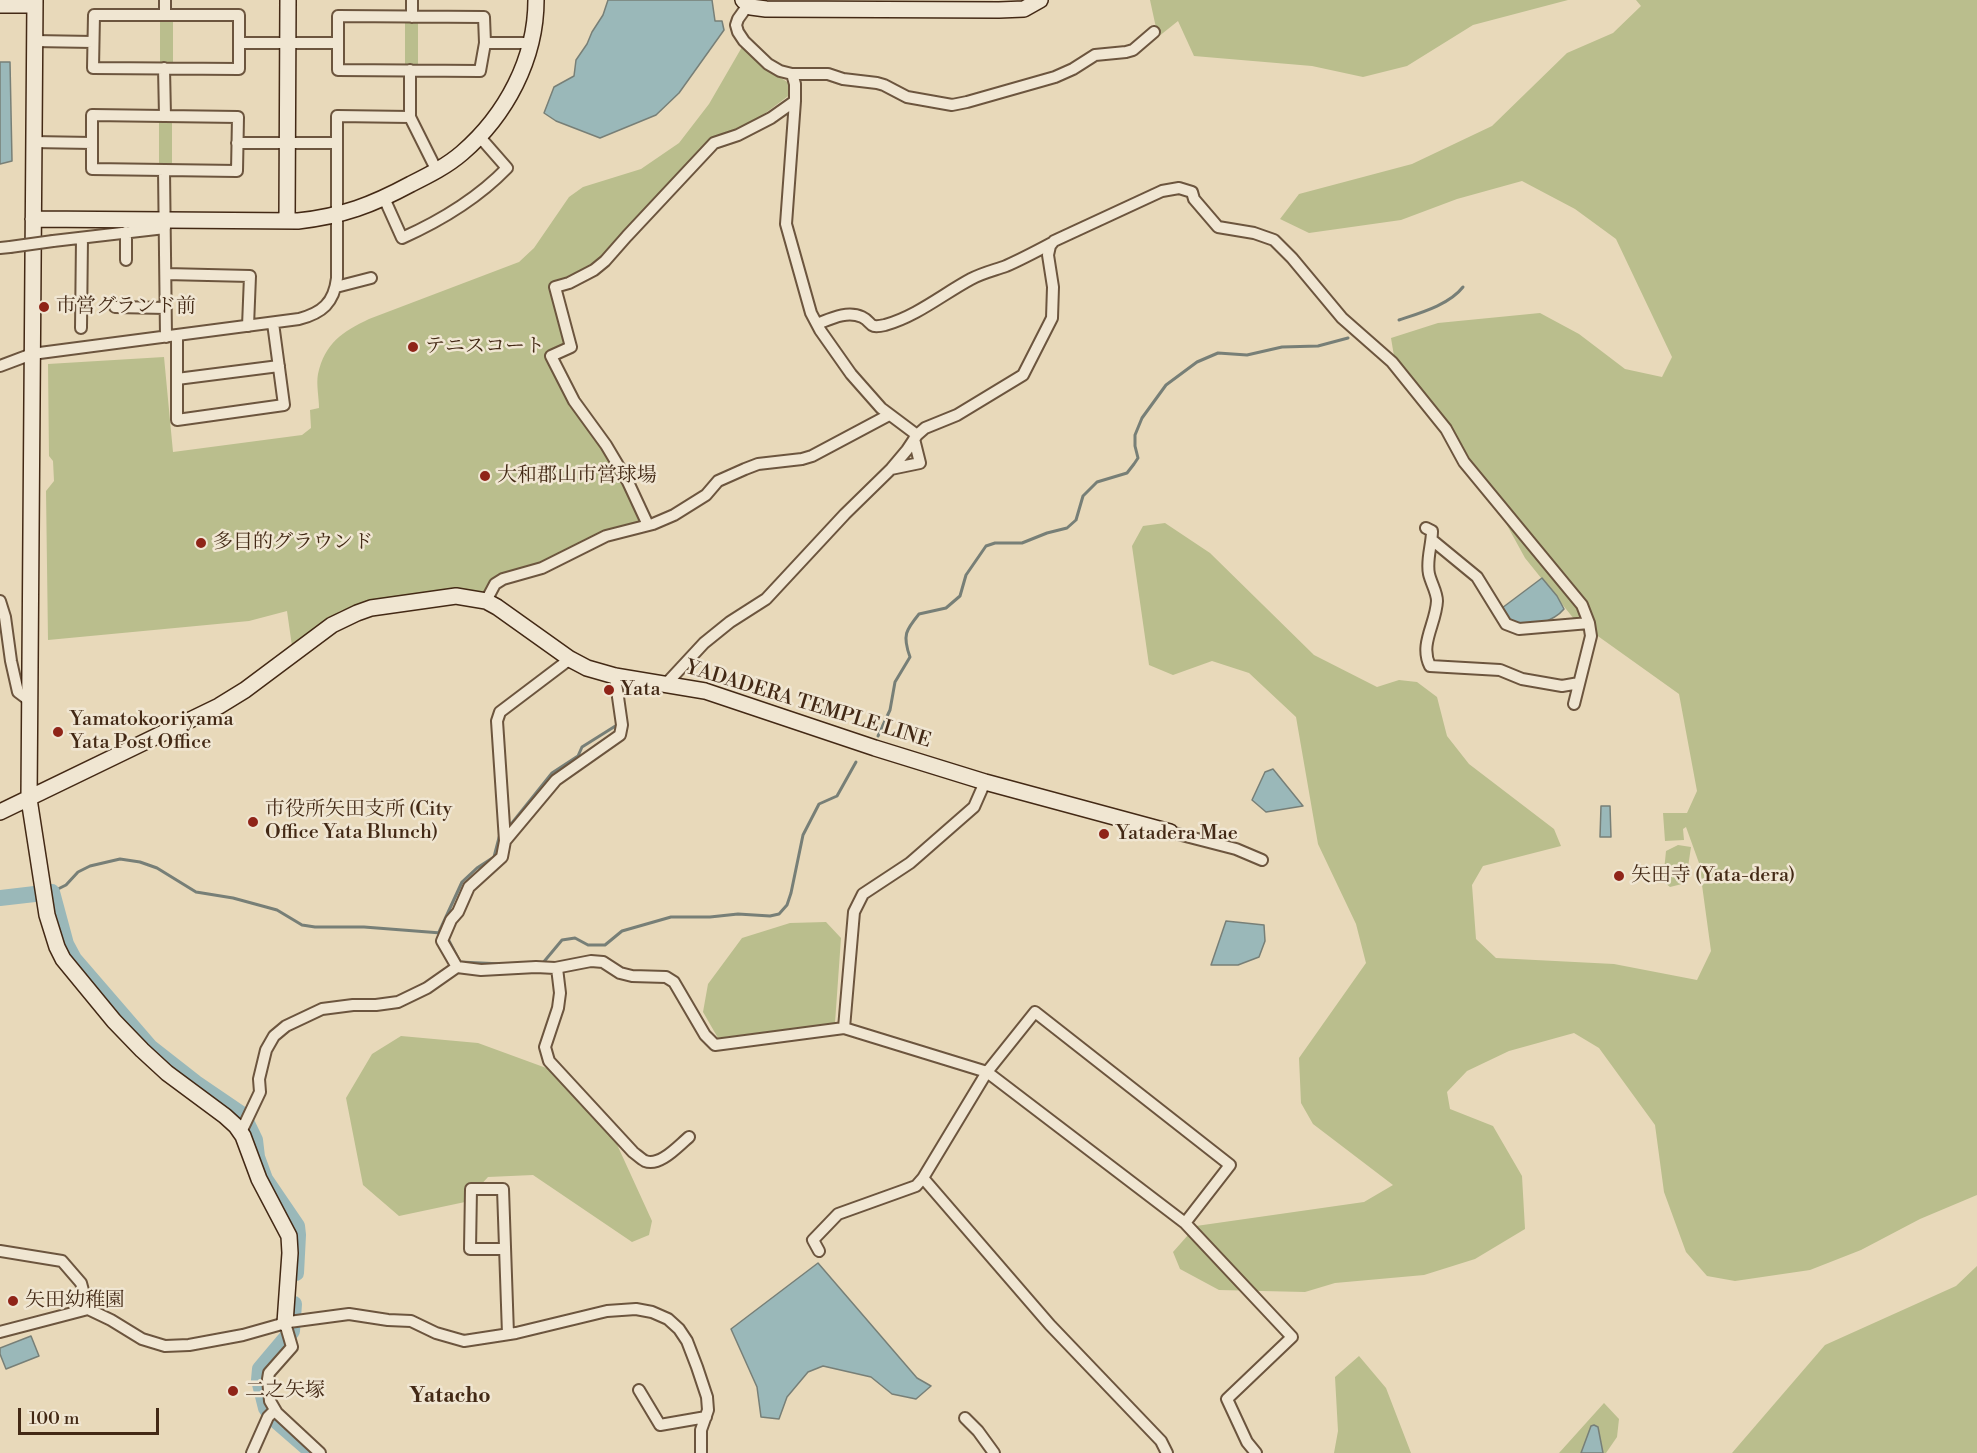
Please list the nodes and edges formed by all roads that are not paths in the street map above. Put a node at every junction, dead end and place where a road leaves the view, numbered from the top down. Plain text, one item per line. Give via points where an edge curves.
1 (165, 0) edge
2 (288, 0) edge
3 (412, 0) edge
4 (536, 0) edge
5 (1040, 0) edge
6 (746, 2) edge
7 (35, 3) edge
8 (0, 5) edge
9 (785, 5) edge
10 (832, 5) edge
11 (879, 5) edge
12 (927, 5) edge
13 (974, 5) edge
14 (165, 15) junction
15 (412, 17) junction
16 (1154, 32) dead end
17 (34, 41) junction
18 (93, 42) junction
19 (288, 42) junction
20 (239, 43) junction
21 (338, 43) junction
22 (531, 43) junction
23 (485, 44) junction
24 (164, 68) junction
25 (410, 70) junction
26 (792, 74) junction
27 (795, 101) junction
28 (165, 116) junction
29 (410, 117) junction
30 (479, 136) junction
31 (33, 142) junction
32 (92, 143) junction
33 (237, 143) junction
34 (288, 143) junction
35 (338, 143) junction
36 (164, 170) junction
37 (436, 171) junction
38 (384, 198) junction
39 (337, 215) junction
40 (33, 219) junction
41 (287, 221) junction
42 (165, 224) junction
43 (126, 232) junction
44 (82, 238) junction
45 (1052, 243) junction
46 (5, 248) edge
47 (126, 260) dead end
48 (166, 274) junction
49 (371, 278) dead end
50 (336, 287) junction
51 (115, 308) dead end
52 (166, 308) junction
53 (273, 323) junction
54 (817, 324) junction
55 (248, 326) junction
56 (81, 328) dead end
57 (172, 336) junction
58 (32, 354) junction
59 (0, 365) edge
60 (279, 366) junction
61 (177, 379) junction
62 (889, 415) junction
63 (916, 437) junction
64 (891, 469) junction
65 (648, 525) junction
66 (1426, 528) dead end
67 (1432, 540) junction
68 (0, 601) edge
69 (486, 601) junction
70 (1589, 623) junction
71 (570, 659) junction
72 (12, 666) junction
73 (0, 667) edge
74 (615, 676) junction
75 (1579, 683) junction
76 (666, 684) junction
77 (30, 700) junction
78 (1574, 704) dead end
79 (985, 782) junction
80 (29, 799) junction
81 (0, 812) edge
82 (1170, 832) joint
83 (505, 833) junction
84 (1262, 861) dead end
85 (457, 967) junction
86 (557, 968) junction
87 (844, 1028) junction
88 (987, 1072) junction
89 (241, 1132) junction
90 (689, 1137) dead end
91 (922, 1178) junction
92 (1185, 1223) junction
93 (505, 1249) junction
94 (0, 1251) edge
95 (819, 1251) dead end
96 (88, 1309) junction
97 (290, 1328) junction
98 (0, 1332) edge
99 (508, 1334) junction
100 (639, 1390) dead end
101 (271, 1413) junction
102 (706, 1417) junction
103 (965, 1418) dead end
104 (252, 1453) edge
105 (321, 1453) edge
106 (701, 1453) edge
107 (994, 1453) edge
108 (1167, 1453) edge
109 (1256, 1453) edge

1 - 14 street
2 - 19 street
3 - 15 street
4 - 22 street
5 - 13 street via 1024,9
6 - 9 street via 757,8
6 - 26 street via 736,25 738,33 768,64
7 - 8 street
7 - 17 street
9 - 10 street
10 - 11 street
11 - 12 street
12 - 13 street
14 - 18 street via 94,15
14 - 20 street via 239,15
15 - 21 street via 338,16
15 - 23 street via 484,17
16 - 26 street via 1133,50 1095,55 1055,77 951,105 907,97 884,85 834,75
17 - 18 street
17 - 31 street
18 - 24 street via 93,68
19 - 20 street
19 - 21 street
19 - 34 street
20 - 24 street via 238,69
21 - 25 street via 338,70
22 - 23 street
22 - 30 street via 510,95
23 - 25 street via 480,71
24 - 28 street
25 - 29 street
26 - 27 street
27 - 54 street via 786,224
27 - 65 street via 771,118 714,143 614,253 594,270 555,287 571,347 551,356 574,401 606,445
28 - 32 street via 92,115
28 - 33 street via 238,117
29 - 35 street via 338,116
29 - 37 street
30 - 37 street
30 - 38 street via 507,168 472,198 402,238
31 - 32 street
31 - 40 street
32 - 36 street via 92,169
33 - 34 street
33 - 36 street via 237,171
34 - 35 street
34 - 41 street
35 - 39 street
36 - 42 street
37 - 38 street
38 - 39 street
39 - 41 street
39 - 50 street
40 - 42 street
40 - 58 street
41 - 42 street
42 - 43 street
42 - 48 street
43 - 44 street
43 - 47 street
44 - 46 street, bridge
44 - 56 street
45 - 54 street via 969,280 924,308 888,324 874,326 862,317 842,315
45 - 63 street via 1048,255 1052,318 1023,375 957,415 925,428
45 - 70 street via 1162,191 1179,188 1192,192 1218,227 1274,240 1342,318 1392,362 1429,406 1464,462 1582,605
48 - 52 street
48 - 55 street via 250,276
49 - 50 street
50 - 53 street via 329,301 313,315
51 - 52 street
52 - 57 street
53 - 55 street
53 - 60 street
54 - 62 street via 851,374
55 - 57 street
57 - 58 street
57 - 61 street
58 - 59 street
58 - 77 street
60 - 61 street
60 - 61 street via 284,405 177,420
62 - 63 street
62 - 65 street via 812,456 758,464 718,481 706,495 683,510
63 - 64 street
63 - 64 street via 920,463
64 - 76 street via 766,599 717,633
65 - 69 street via 606,536 542,568 502,579
66 - 67 street via 1432,531
67 - 70 street via 1477,577 1506,624 1519,629
67 - 75 street via 1429,574 1437,600 1426,649 1430,666 1500,670 1522,679 1562,686
68 - 72 street
69 - 71 street, YADADERA TEMPLE LINE
69 - 80 street, YADADERA TEMPLE LINE via 443,596 371,608 346,617 231,699
70 - 75 street via 1590,636
71 - 74 street, YADADERA TEMPLE LINE
71 - 83 street via 500,712 497,721
72 - 73 street
72 - 77 street via 18,692
74 - 76 street, YADADERA TEMPLE LINE
74 - 83 street via 620,735 556,780
75 - 78 street
76 - 79 street, YADADERA TEMPLE LINE via 713,694
77 - 80 street
79 - 82 street, YADADERA TEMPLE LINE
79 - 87 street via 974,807 910,863 863,894 854,912
80 - 81 street, YADADERA TEMPLE LINE
80 - 89 street via 43,894 63,959 151,1059
82 - 84 street via 1236,849
83 - 85 street via 502,857 469,887 444,934 442,941
85 - 86 street
85 - 89 street via 398,1002 322,1009 286,1026 266,1050 260,1092
86 - 87 street via 591,961 603,962 632,976 666,977 674,982 715,1045
86 - 90 street via 558,1008 544,1047 549,1061 644,1161 660,1160
87 - 88 street
88 - 91 street
88 - 92 street
88 - 92 street via 1035,1012 1230,1165
89 - 97 street via 255,1170 290,1236
91 - 95 street via 916,1186 838,1214 813,1240
91 - 108 street via 1050,1325 1161,1441
92 - 109 street via 1292,1336 1227,1399
93 - 93 street via 503,1189 471,1189 470,1250
93 - 99 street
94 - 96 street via 62,1261 81,1283
96 - 97 street via 142,1340 165,1346
96 - 98 street
97 - 99 street via 349,1314 411,1322 464,1341
97 - 101 street via 292,1347 269,1373
99 - 102 street via 607,1311 652,1312 668,1319 687,1341 707,1397
100 - 102 street via 660,1425
101 - 104 street
101 - 105 street
102 - 106 street
103 - 107 street

